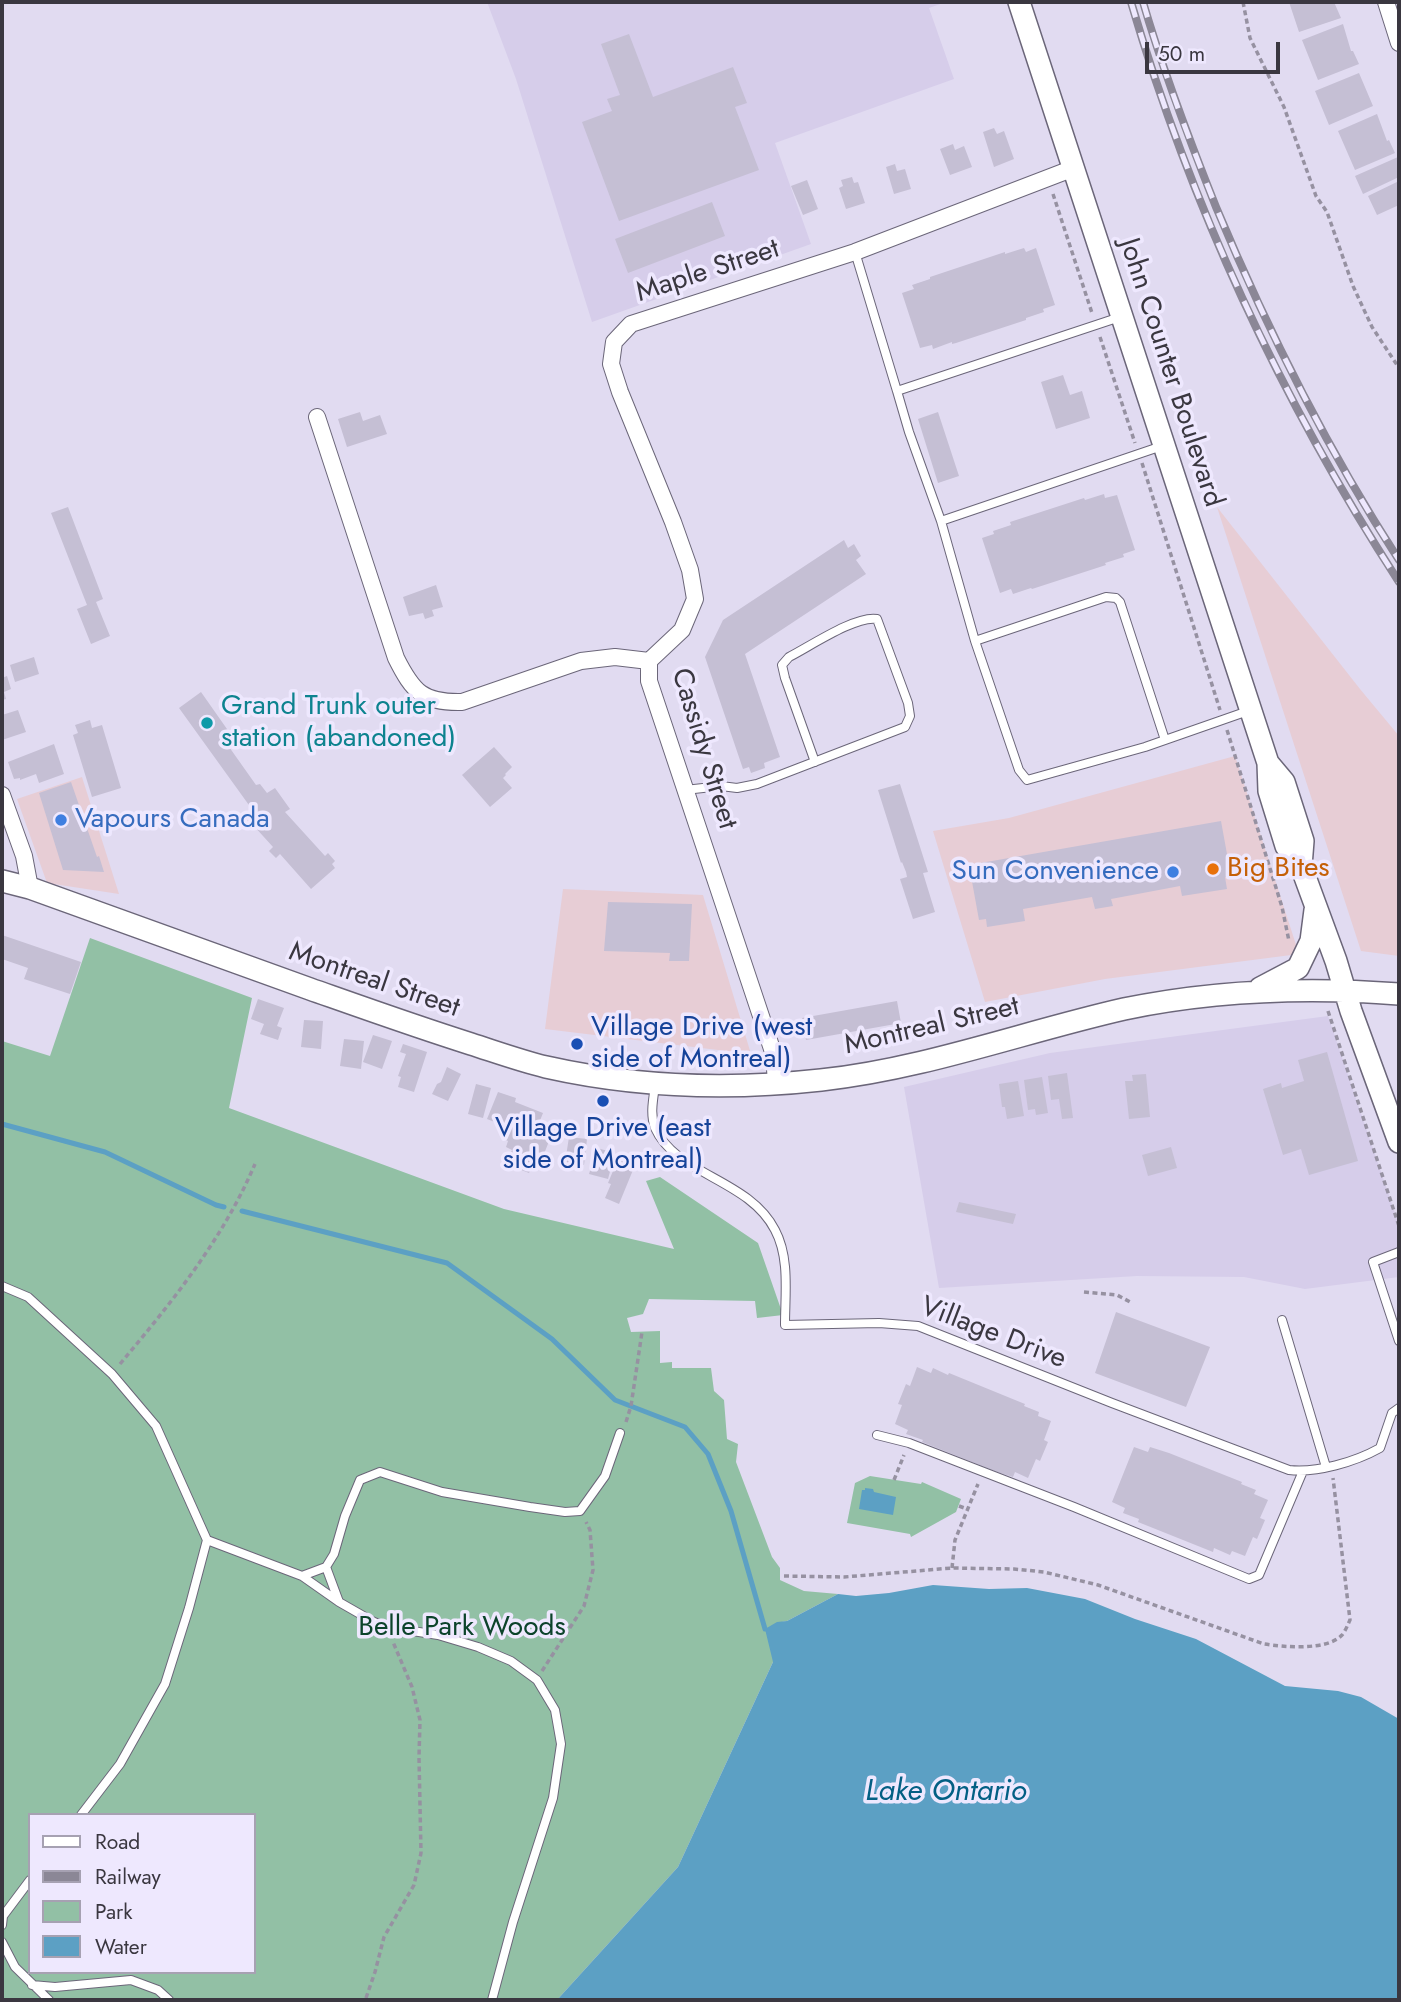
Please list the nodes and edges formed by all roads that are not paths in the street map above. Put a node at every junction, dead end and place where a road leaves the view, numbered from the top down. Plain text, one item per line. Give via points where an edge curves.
1 (1019, 2) edge
2 (1385, 2) edge
3 (1399, 43) edge
4 (1074, 168) junction
5 (855, 252) junction
6 (1122, 316) junction
7 (897, 391) junction
8 (317, 417) dead end
9 (1165, 445) junction
10 (941, 521) junction
11 (975, 642) junction
12 (649, 661) junction
13 (1251, 710) junction
14 (1165, 740) junction
15 (815, 762) junction
16 (685, 790) junction
17 (2, 795) edge
18 (2, 881) edge
19 (30, 888) junction
20 (1316, 906) junction
21 (1255, 990) junction
22 (1344, 990) junction
23 (1399, 994) edge
24 (655, 1083) junction
25 (776, 1083) junction
26 (1399, 1142) edge
27 (1399, 1252) edge
28 (2, 1286) edge
29 (1282, 1320) dead end
30 (1399, 1341) edge
31 (1399, 1408) edge
32 (620, 1433) road end
33 (877, 1435) dead end
34 (1326, 1467) junction
35 (1303, 1471) junction
36 (207, 1540) junction
37 (326, 1567) junction
38 (302, 1576) junction
39 (339, 1602) junction
40 (83, 1813) edge
41 (28, 1883) edge
42 (2, 1925) edge
43 (2, 1942) edge
44 (32, 1985) junction
45 (49, 2000) edge
46 (169, 2000) edge
47 (492, 2000) edge

1 - 4 main road, John Counter Boulevard
2 - 3 street
4 - 5 street, Maple Street
4 - 6 main road, John Counter Boulevard
5 - 7 lane
5 - 12 street, Maple Street via 631,324 614,342 611,364 673,522 695,599 682,630
6 - 7 lane
6 - 9 main road, John Counter Boulevard
7 - 10 lane
8 - 12 street, Cassidy Street via 396,658 408,683 425,697 441,703 461,702 582,661 615,657
9 - 10 lane
9 - 13 main road, John Counter Boulevard
10 - 11 lane
11 - 14 lane via 1019,770 1027,780
11 - 14 lane via 1106,597 1116,598
12 - 16 street, Cassidy Street via 649,681
13 - 14 lane
13 - 20 main road, John Counter Boulevard via 1268,763 1284,782 1303,841 1301,866
15 - 15 lane via 905,727 910,716 877,619 857,621 782,665
15 - 16 lane via 757,784
16 - 25 street, Cassidy Street via 775,1055
17 - 19 street
18 - 19 main road, Montreal Street
19 - 24 main road, Montreal Street via 416,1027 544,1066
20 - 21 main road via 1311,941 1298,968
20 - 22 main road, John Counter Boulevard
21 - 22 main road, Montreal Street
21 - 25 main road, Montreal Street via 1126,1009 866,1073
22 - 23 main road, Montreal Street
22 - 26 main road, John Counter Boulevard
24 - 25 main road, Montreal Street
24 - 35 lane, Village Drive via 653,1118 667,1146 743,1193 777,1232 785,1271 785,1325 868,1322 918,1326 1273,1465
27 - 30 lane via 1373,1262
28 - 36 lane via 28,1297 112,1374 156,1426
29 - 34 lane
31 - 34 lane, Village Drive via 1392,1413 1380,1448
32 - 37 lane via 605,1476 580,1511 442,1492 380,1472 360,1480
33 - 35 lane via 909,1443 1249,1578 1259,1575
34 - 35 lane, Village Drive
36 - 38 lane
36 - 40 lane via 165,1684 120,1764
37 - 38 lane
37 - 39 lane
38 - 39 lane
39 - 47 lane via 387,1627 478,1647 510,1661 537,1679 555,1710 561,1744 553,1798
41 - 42 lane
43 - 44 lane via 15,1967
44 - 45 lane
44 - 46 lane via 131,1980 158,1990

